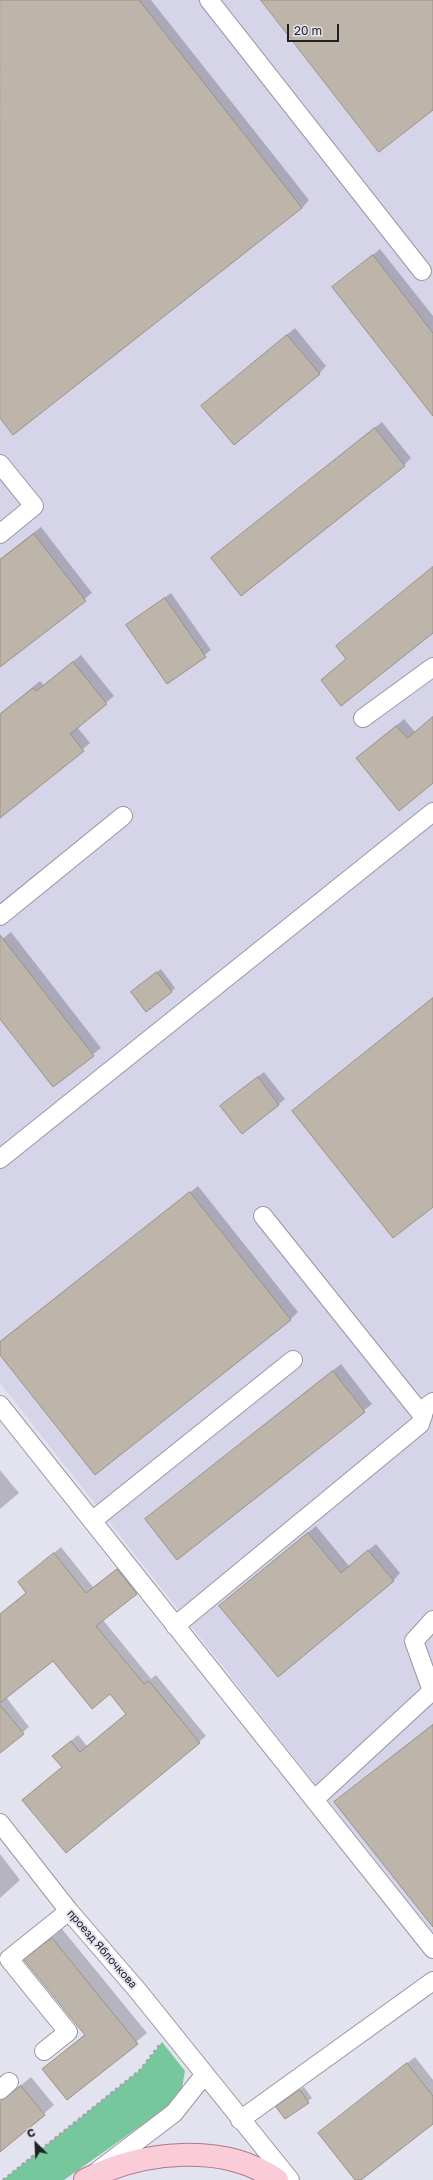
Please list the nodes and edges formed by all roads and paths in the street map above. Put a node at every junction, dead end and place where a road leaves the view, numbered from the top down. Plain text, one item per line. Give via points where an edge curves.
1 (209, 0) edge
2 (422, 271) dead end
3 (0, 464) edge
4 (0, 534) edge
5 (433, 668) edge
6 (363, 718) dead end
7 (433, 812) edge
8 (123, 816) dead end
9 (0, 916) edge
10 (0, 1159) edge
11 (263, 1216) dead end
12 (293, 1360) dead end
13 (0, 1405) edge
14 (428, 1409) edge
15 (92, 1521) junction
16 (433, 1620) edge
17 (176, 1626) junction
18 (315, 1800) junction
19 (0, 1823) edge
20 (69, 1911) junction
21 (433, 1950) edge
22 (433, 1981) edge
23 (172, 2033) junction
24 (44, 2051) dead end
25 (205, 2074) junction
26 (240, 2120) junction
27 (86, 2179) edge
28 (3, 2180) edge
29 (277, 2180) edge
30 (290, 2180) edge

1 - 2 street
3 - 4 street via 34,506
5 - 6 street
7 - 10 street
8 - 9 street
11 - 14 street
12 - 15 street
13 - 15 street
14 - 17 street via 420,1424
15 - 17 street
16 - 18 street via 414,1640 432,1691
17 - 18 street
18 - 21 street
19 - 20 street, проезд Яблочкова
20 - 23 street, проезд Яблочкова
20 - 24 street via 9,1959 68,2032
22 - 26 street
23 - 25 street, проезд Яблочкова
23 - 28 path via 140,2070
25 - 26 street, проезд Яблочкова
25 - 27 street via 174,2113
26 - 30 street, проезд Яблочкова
27 - 29 main road via 125,2164 157,2157 192,2155 229,2159 264,2171

